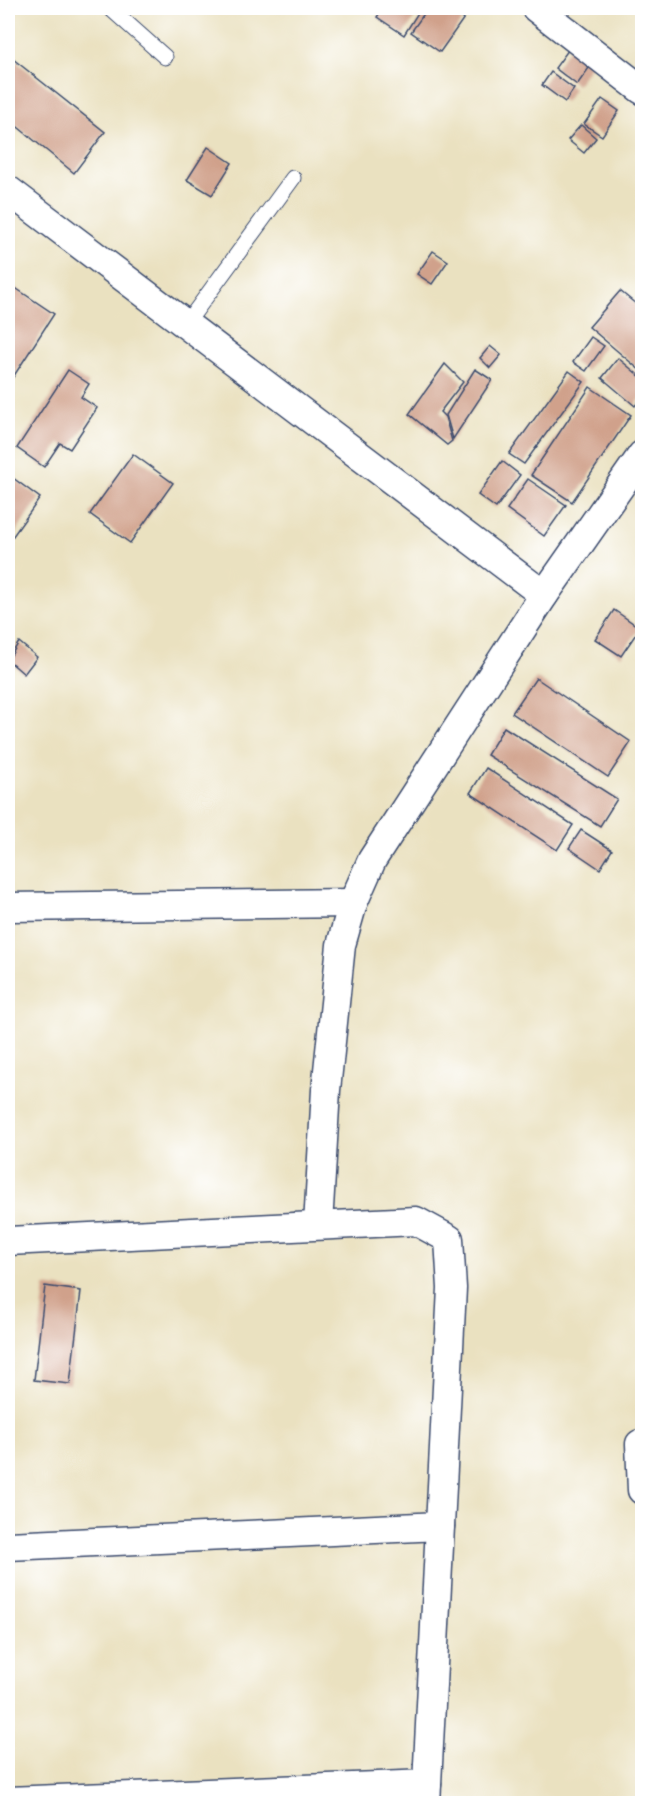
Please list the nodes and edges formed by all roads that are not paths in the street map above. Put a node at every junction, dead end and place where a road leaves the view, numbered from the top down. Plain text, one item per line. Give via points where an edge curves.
1 (110, 8) edge
2 (536, 8) edge
3 (165, 57) dead end
4 (642, 90) edge
5 (293, 178) dead end
6 (8, 190) edge
7 (186, 324) junction
8 (642, 455) edge
9 (543, 594) junction
10 (353, 903) junction
11 (8, 907) edge
12 (318, 1225) junction
13 (8, 1241) edge
14 (640, 1444) dead end
15 (642, 1490) edge
16 (440, 1526) junction
17 (8, 1546) edge
18 (427, 1794) edge
19 (8, 1801) edge

1 - 3 lane
2 - 4 street
5 - 7 lane
6 - 7 street
7 - 9 street
8 - 9 street
9 - 10 street via 372,860
10 - 11 street
10 - 12 street via 342,945 326,1090
12 - 13 street
12 - 16 street via 416,1221 449,1239 452,1288
14 - 15 street
16 - 17 street
16 - 18 street
18 - 19 street

